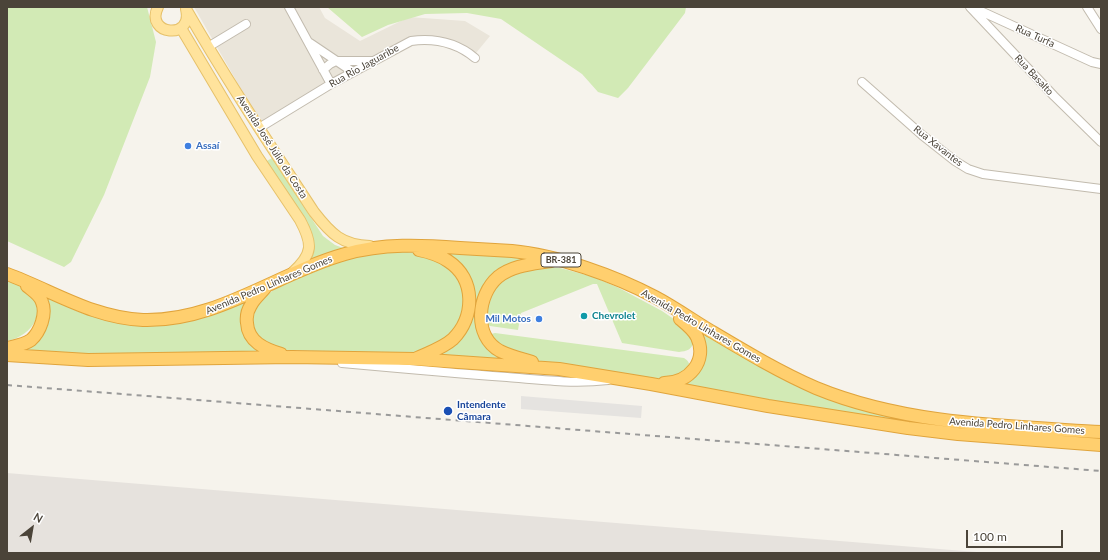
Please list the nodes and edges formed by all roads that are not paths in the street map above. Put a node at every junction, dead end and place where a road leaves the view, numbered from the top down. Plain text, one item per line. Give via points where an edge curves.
1 (158, 7) edge
2 (289, 7) edge
3 (970, 7) edge
4 (1087, 7) edge
5 (186, 8) edge
6 (246, 24) dead end
7 (181, 28) junction
8 (1101, 28) edge
9 (308, 42) junction
10 (208, 47) junction
11 (475, 58) dead end
12 (336, 61) junction
13 (375, 61) junction
14 (1101, 64) edge
15 (324, 70) junction
16 (353, 72) junction
17 (862, 82) dead end
18 (331, 84) junction
19 (259, 128) junction
20 (1101, 142) edge
21 (271, 146) junction
22 (257, 156) junction
23 (1101, 189) edge
24 (386, 246) junction
25 (558, 259) junction
26 (292, 273) junction
27 (11, 276) edge
28 (272, 282) junction
29 (656, 298) junction
30 (7, 348) edge
31 (7, 355) edge
32 (292, 357) junction
33 (310, 357) junction
34 (414, 359) junction
35 (559, 369) junction
36 (620, 379) junction
37 (651, 384) junction
38 (1101, 432) edge
39 (1101, 445) edge

1 - 7 main road via 156,17 162,28 168,31
2 - 9 street
3 - 14 street, Rua Turfa
3 - 20 street, Rua Basalto
4 - 8 street
5 - 7 main road via 187,20
5 - 10 main road, Avenida José Júlio da Costa
6 - 10 street
7 - 22 main road, Avenida José Júlio da Costa
9 - 12 street
9 - 15 street
10 - 19 main road, Avenida José Júlio da Costa
11 - 13 street, Rua Rio Jaguaribe via 453,44 421,40 406,43
12 - 13 street
12 - 15 street
12 - 16 street
13 - 16 street, Rua Rio Jaguaribe
15 - 18 street
16 - 18 street, Rua Rio Jaguaribe
17 - 23 street, Rua Xavantes via 922,135 968,169 983,174
18 - 19 street, Rua Rio Jaguaribe
19 - 21 main road, Avenida José Júlio da Costa
21 - 22 main road via 269,155
21 - 24 main road, Avenida José Júlio da Costa via 314,212 337,237 360,245
22 - 26 main road, Avenida José Júlio da Costa via 306,231 309,242 308,255
24 - 25 highway, Avenida Pedro Linhares Gomes / BR-381 via 421,245 516,251
24 - 26 highway, Avenida Pedro Linhares Gomes / BR-381 via 349,253
24 - 34 highway via 426,252 443,258 461,272 468,287 470,304 460,330 442,348
25 - 29 highway, Avenida Pedro Linhares Gomes / BR-381 via 615,279
25 - 35 highway via 514,268 499,277 489,287 482,301 481,326 489,342 500,351
26 - 28 highway, Avenida Pedro Linhares Gomes / BR-381
27 - 28 highway, Avenida Pedro Linhares Gomes / BR-381 via 100,313 142,320 202,312
27 - 30 highway via 37,294 44,312 37,332 31,340
28 - 32 highway via 250,306 247,315 248,333 253,340 270,351
29 - 37 highway via 692,329 701,350 692,372 682,379
29 - 38 highway, Avenida Pedro Linhares Gomes / BR-381 via 784,373 818,389 857,402 940,420
31 - 32 highway, Avenida Pedro Linhares Gomes via 88,360
32 - 33 highway, Avenida Pedro Linhares Gomes
33 - 34 highway, Avenida Pedro Linhares Gomes
33 - 36 street via 341,363 429,372 565,382
34 - 35 highway, Avenida Pedro Linhares Gomes
35 - 36 highway, Avenida Pedro Linhares Gomes
36 - 37 highway, Avenida Pedro Linhares Gomes
37 - 39 highway, Avenida Pedro Linhares Gomes via 908,428

